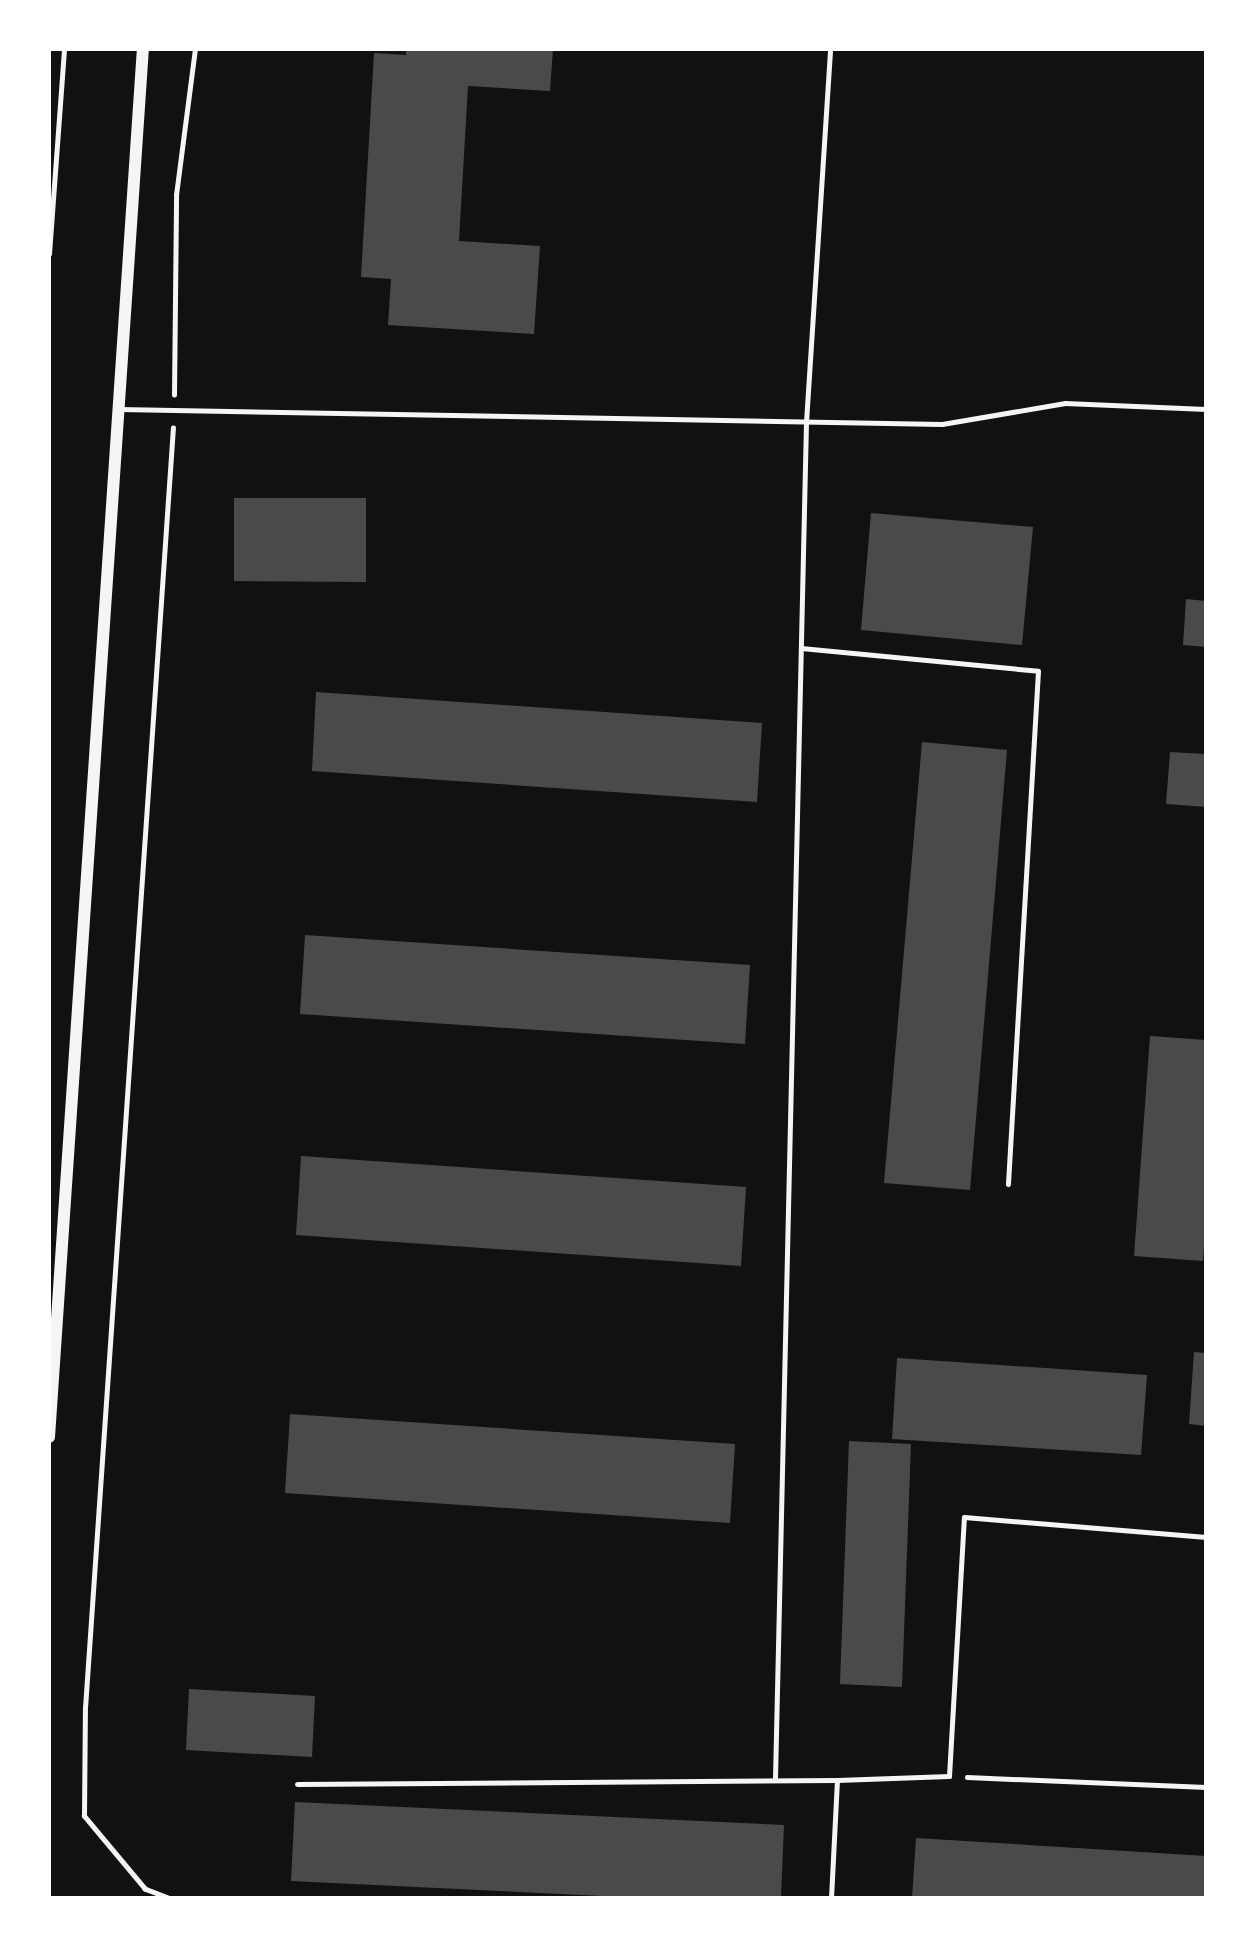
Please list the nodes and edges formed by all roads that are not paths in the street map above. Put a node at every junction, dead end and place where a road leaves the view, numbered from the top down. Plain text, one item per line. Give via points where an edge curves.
1 (143, 49) edge
2 (830, 49) edge
3 (118, 409) junction
4 (1206, 409) edge
5 (806, 422) junction
6 (801, 648) junction
7 (1007, 1184) dead end
8 (49, 1437) edge
9 (1206, 1537) edge
10 (775, 1778) junction
11 (837, 1780) junction
12 (297, 1784) dead end
13 (831, 1898) edge

1 - 3 street
2 - 5 lane
3 - 5 lane
3 - 8 street
4 - 5 lane via 1065,403 942,424
5 - 6 lane
6 - 7 lane via 1038,671
6 - 10 lane
9 - 11 lane via 964,1517 948,1776
10 - 11 lane
10 - 12 lane
11 - 13 lane

